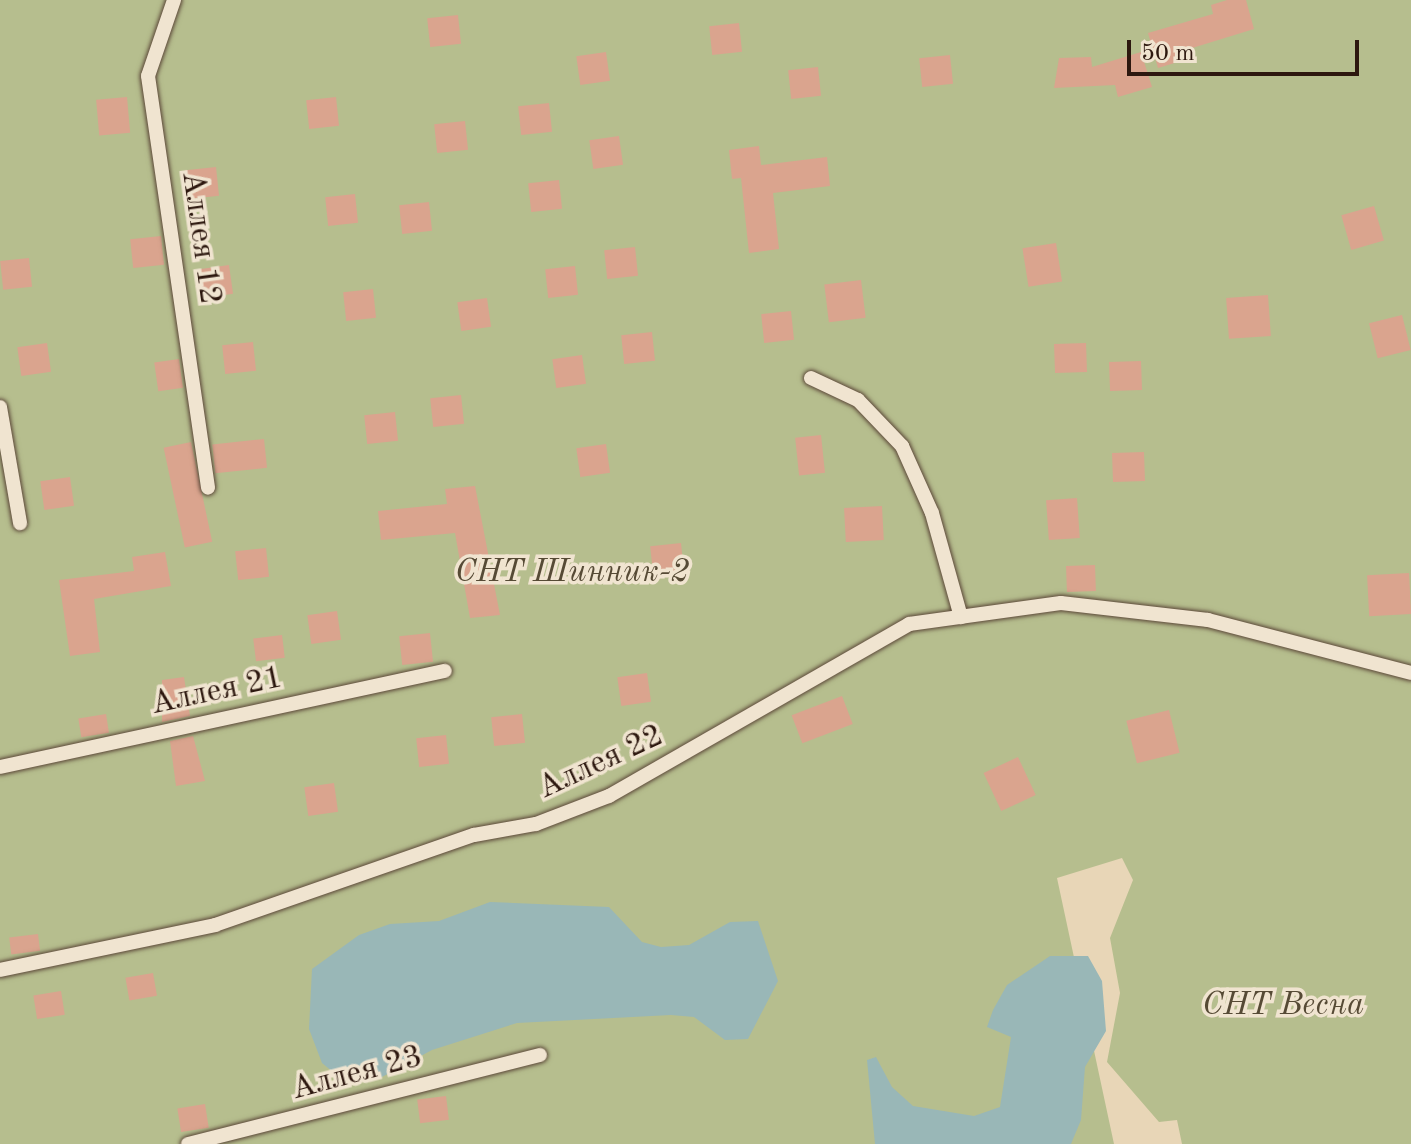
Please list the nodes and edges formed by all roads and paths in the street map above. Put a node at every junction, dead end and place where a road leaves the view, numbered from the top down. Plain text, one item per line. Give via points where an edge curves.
1 (174, 0) edge
2 (811, 378) dead end
3 (0, 407) edge
4 (208, 488) dead end
5 (20, 523) dead end
6 (961, 617) junction
7 (445, 671) dead end
8 (1411, 673) edge
9 (0, 767) edge
10 (0, 970) edge
11 (540, 1055) dead end
12 (188, 1144) edge

1 - 4 lane, Аллея 12 via 148,76
2 - 6 lane via 858,400 902,446 932,513
3 - 5 lane
6 - 8 lane, Аллея 22 via 1061,603 1208,620
6 - 10 lane, Аллея 22 via 909,624 699,742 679,761 536,824 474,835 215,925
7 - 9 lane, Аллея 21
11 - 12 lane, Аллея 23

